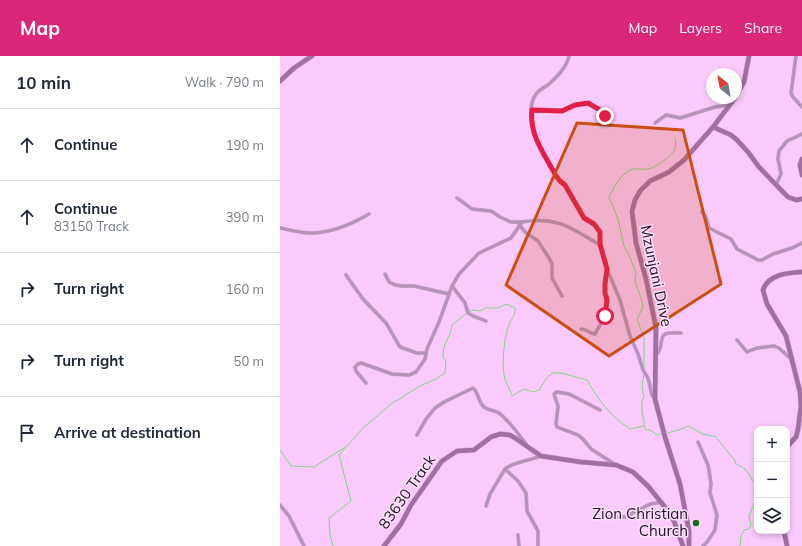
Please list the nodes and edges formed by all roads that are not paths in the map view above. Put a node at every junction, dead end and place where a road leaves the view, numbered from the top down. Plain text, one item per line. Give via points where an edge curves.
1 (312, 56) edge
2 (569, 56) edge
3 (749, 56) edge
4 (796, 56) edge
5 (280, 82) edge
6 (742, 85) edge
7 (730, 105) joint
8 (802, 107) edge
9 (532, 110) junction
10 (605, 116) dead end
11 (654, 123) dead end
12 (713, 128) junction
13 (802, 134) edge
14 (802, 159) edge
15 (802, 175) edge
16 (776, 185) junction
17 (457, 198) dead end
18 (802, 199) edge
19 (702, 212) dead end
20 (369, 214) dead end
21 (520, 223) junction
22 (280, 228) edge
23 (802, 243) edge
24 (600, 244) junction
25 (607, 269) junction
26 (802, 272) edge
27 (385, 274) dead end
28 (346, 275) dead end
29 (452, 286) junction
30 (449, 294) junction
31 (562, 296) dead end
32 (486, 321) dead end
33 (581, 329) dead end
34 (681, 333) dead end
35 (737, 340) dead end
36 (426, 352) junction
37 (656, 354) junction
38 (792, 360) junction
39 (366, 383) dead end
40 (655, 399) junction
41 (600, 410) dead end
42 (417, 435) dead end
43 (698, 442) dead end
44 (790, 444) edge
45 (527, 446) junction
46 (541, 456) junction
47 (616, 465) junction
48 (505, 469) junction
49 (662, 502) junction
50 (280, 505) edge
51 (486, 506) dead end
52 (602, 517) dead end
53 (785, 534) edge
54 (518, 535) dead end
55 (304, 546) edge
56 (384, 546) edge
57 (519, 546) edge
58 (538, 546) edge
59 (683, 546) edge
60 (689, 546) edge
61 (703, 546) edge
62 (787, 546) edge

1 - 5 street via 294,68
2 - 9 street via 556,77 536,95
3 - 6 street, Mzunjani Drive
4 - 8 street via 791,93
7 - 11 street via 680,118 666,115
7 - 12 street, Mzunjani Drive
9 - 10 street via 562,111 588,103
9 - 24 street via 535,137 560,181 577,203 582,216 598,228
12 - 16 street via 737,140
12 - 37 street, Mzunjani Drive via 675,168 644,186 635,200 632,211 636,243 656,328
13 - 16 street via 787,141 780,149 778,159 781,174
14 - 15 street
16 - 18 street via 793,200
17 - 21 street via 472,208 493,211 511,222
19 - 23 street via 709,228 731,239 737,249 758,260
20 - 22 street via 354,223 319,232 307,233
21 - 24 street via 543,220 560,223
21 - 29 street via 510,238 475,256 464,267
21 - 31 street via 525,232 538,241 549,258 552,264 552,278
24 - 25 street
25 - 33 street via 604,320 595,334
25 - 40 street
26 - 38 street via 779,275 768,282 764,290 767,304 786,336
27 - 30 street via 389,282 395,285 414,286
28 - 36 street via 363,299 386,323 400,347 417,353
29 - 30 street
29 - 32 street via 467,312
30 - 36 street
34 - 37 street via 663,336 660,350
35 - 38 street via 747,352 774,346
36 - 39 street via 422,365 411,375 392,374 358,364 355,367 356,371
37 - 40 street, Mzunjani Drive
38 - 44 street via 799,384 801,412 797,433
40 - 60 street, Mzunjani Drive via 680,484 689,531
41 - 47 street via 561,392 554,394 558,408 557,427 578,435 591,449
42 - 45 street via 426,419 439,405 473,388 481,404 499,414 518,431
43 - 61 street via 708,465 710,493 717,515 715,530
45 - 46 street, 83630 Track
45 - 56 street, 83630 Track via 510,435 500,434 491,437 474,450 457,451 452,454 438,465
46 - 47 street, 83630 Track
46 - 48 street
47 - 49 street, 83630 Track via 638,475
48 - 51 street
48 - 58 street via 526,493 527,511 538,531
49 - 52 street via 650,504 625,517
49 - 59 street, 83630 Track via 674,521
50 - 55 street
53 - 62 street
54 - 57 street

